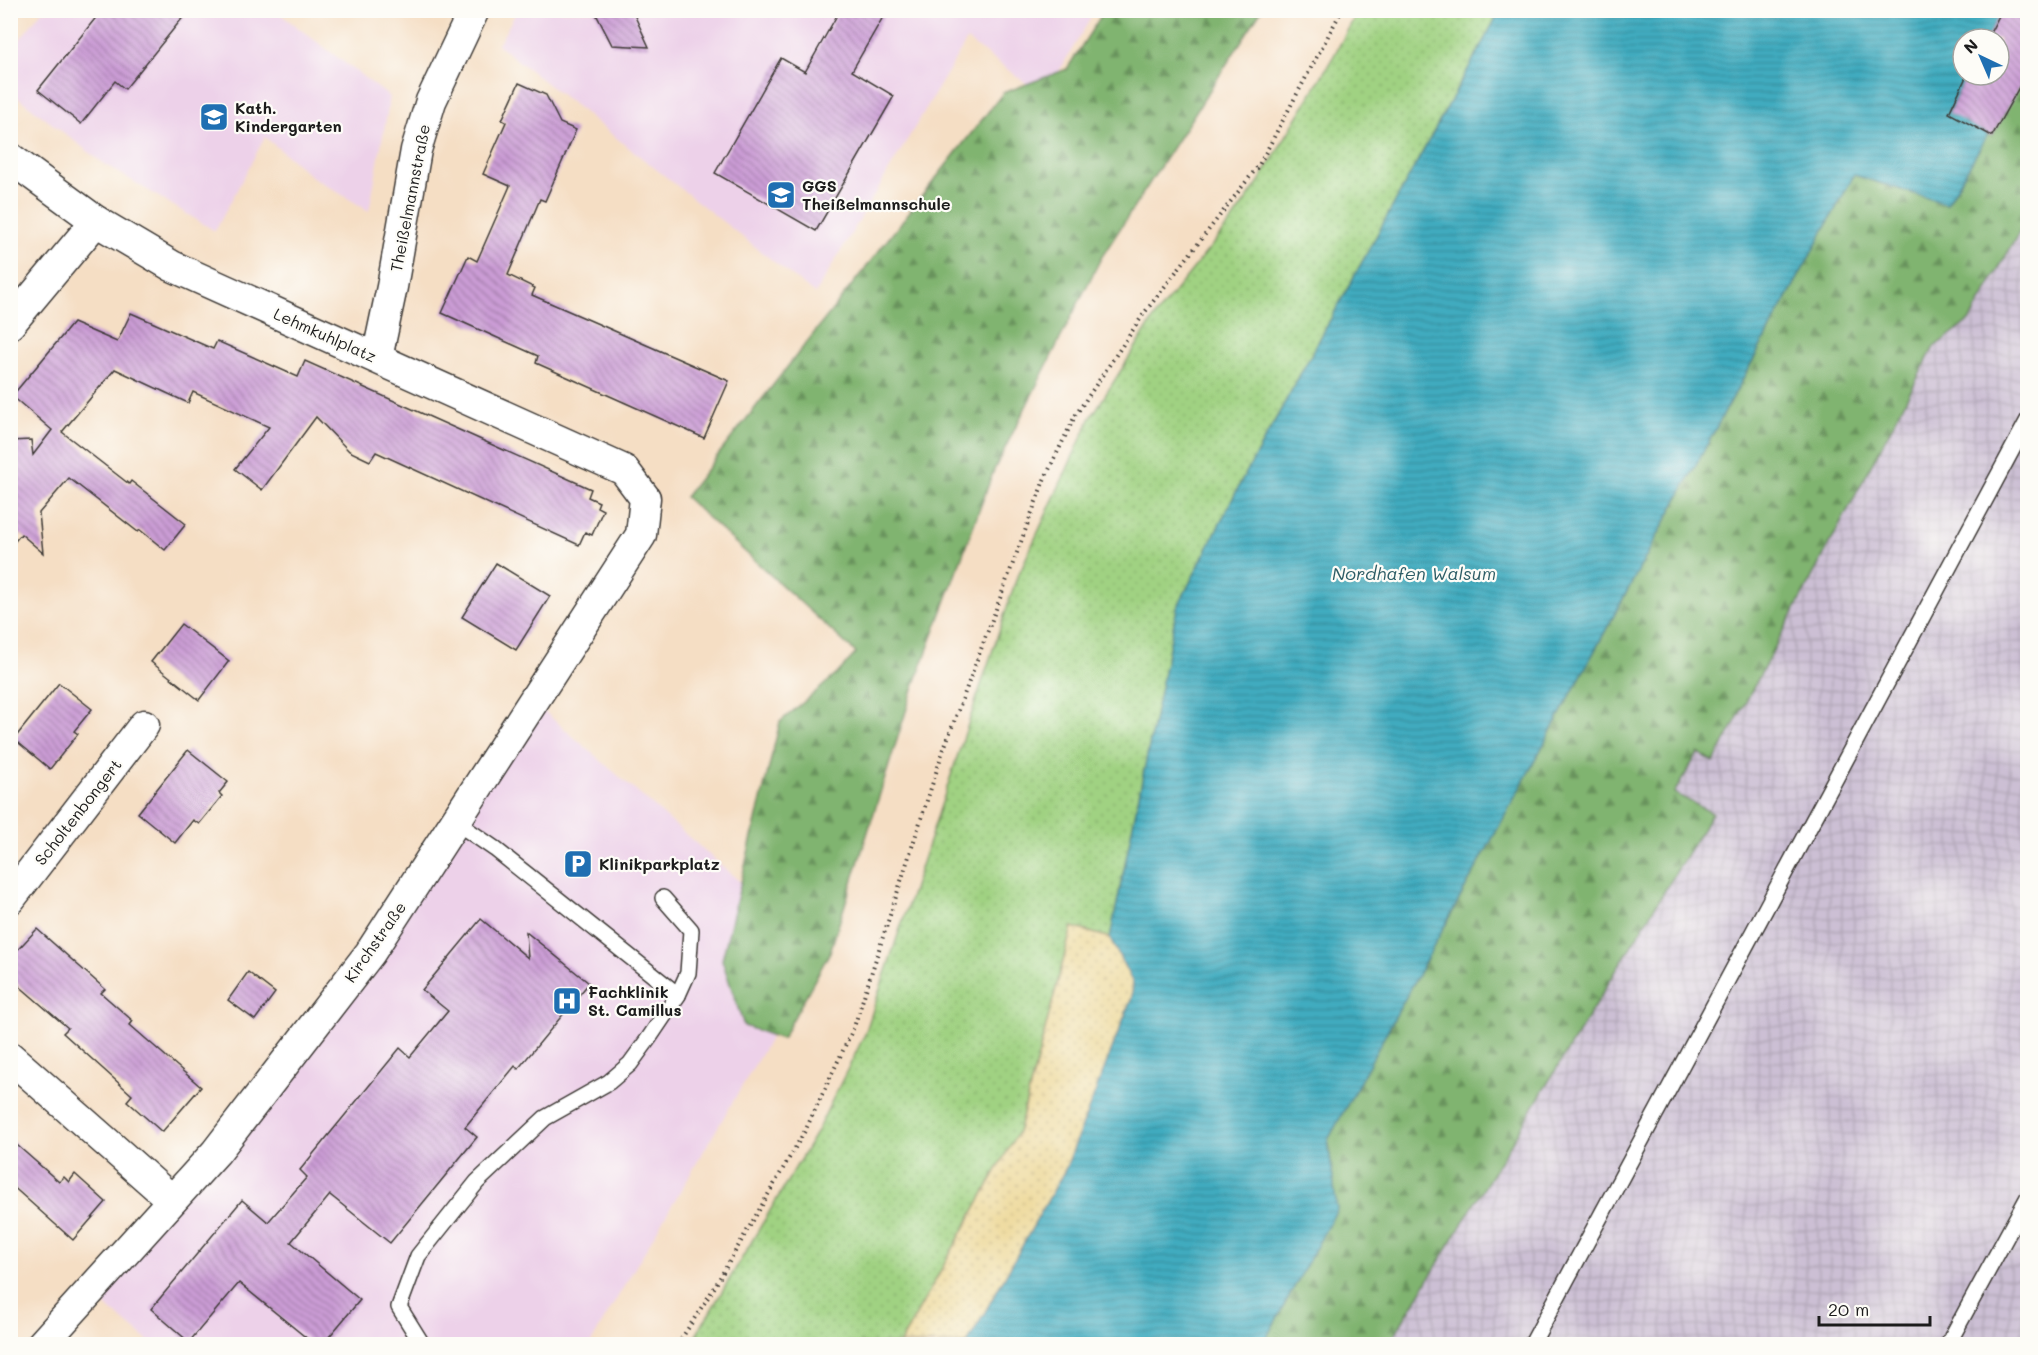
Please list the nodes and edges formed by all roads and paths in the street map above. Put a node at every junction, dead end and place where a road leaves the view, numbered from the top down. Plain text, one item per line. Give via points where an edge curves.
1 (474, 10) edge
2 (1342, 10) edge
3 (10, 158) edge
4 (96, 221) junction
5 (10, 324) edge
6 (377, 358) junction
7 (2028, 420) edge
8 (645, 498) joint
9 (144, 725) dead end
10 (456, 822) junction
11 (663, 898) dead end
12 (10, 899) edge
13 (678, 995) junction
14 (10, 1057) edge
15 (2028, 1197) edge
16 (172, 1200) junction
17 (42, 1344) edge
18 (422, 1344) edge
19 (678, 1344) edge
20 (1532, 1344) edge
21 (1948, 1344) edge

1 - 6 street, Theißelmannstraße via 431,100 416,150
2 - 19 path via 1259,165 1145,312 1075,416 1044,480 942,754 854,1027 806,1129
3 - 4 street, Lehmkuhlplatz
4 - 5 street
4 - 6 street, Lehmkuhlplatz via 172,266
6 - 8 street, Lehmkuhlplatz via 624,470
7 - 20 lane
8 - 10 street, Kirchstraße via 641,535
9 - 12 street, Scholtenbongert
10 - 13 lane
10 - 16 street, Kirchstraße via 363,962 216,1152
11 - 13 lane via 691,930 688,973
13 - 18 lane via 630,1064 609,1082 545,1118 477,1182 418,1256 399,1306
14 - 16 street
15 - 21 lane
16 - 17 street, Kirchstraße

